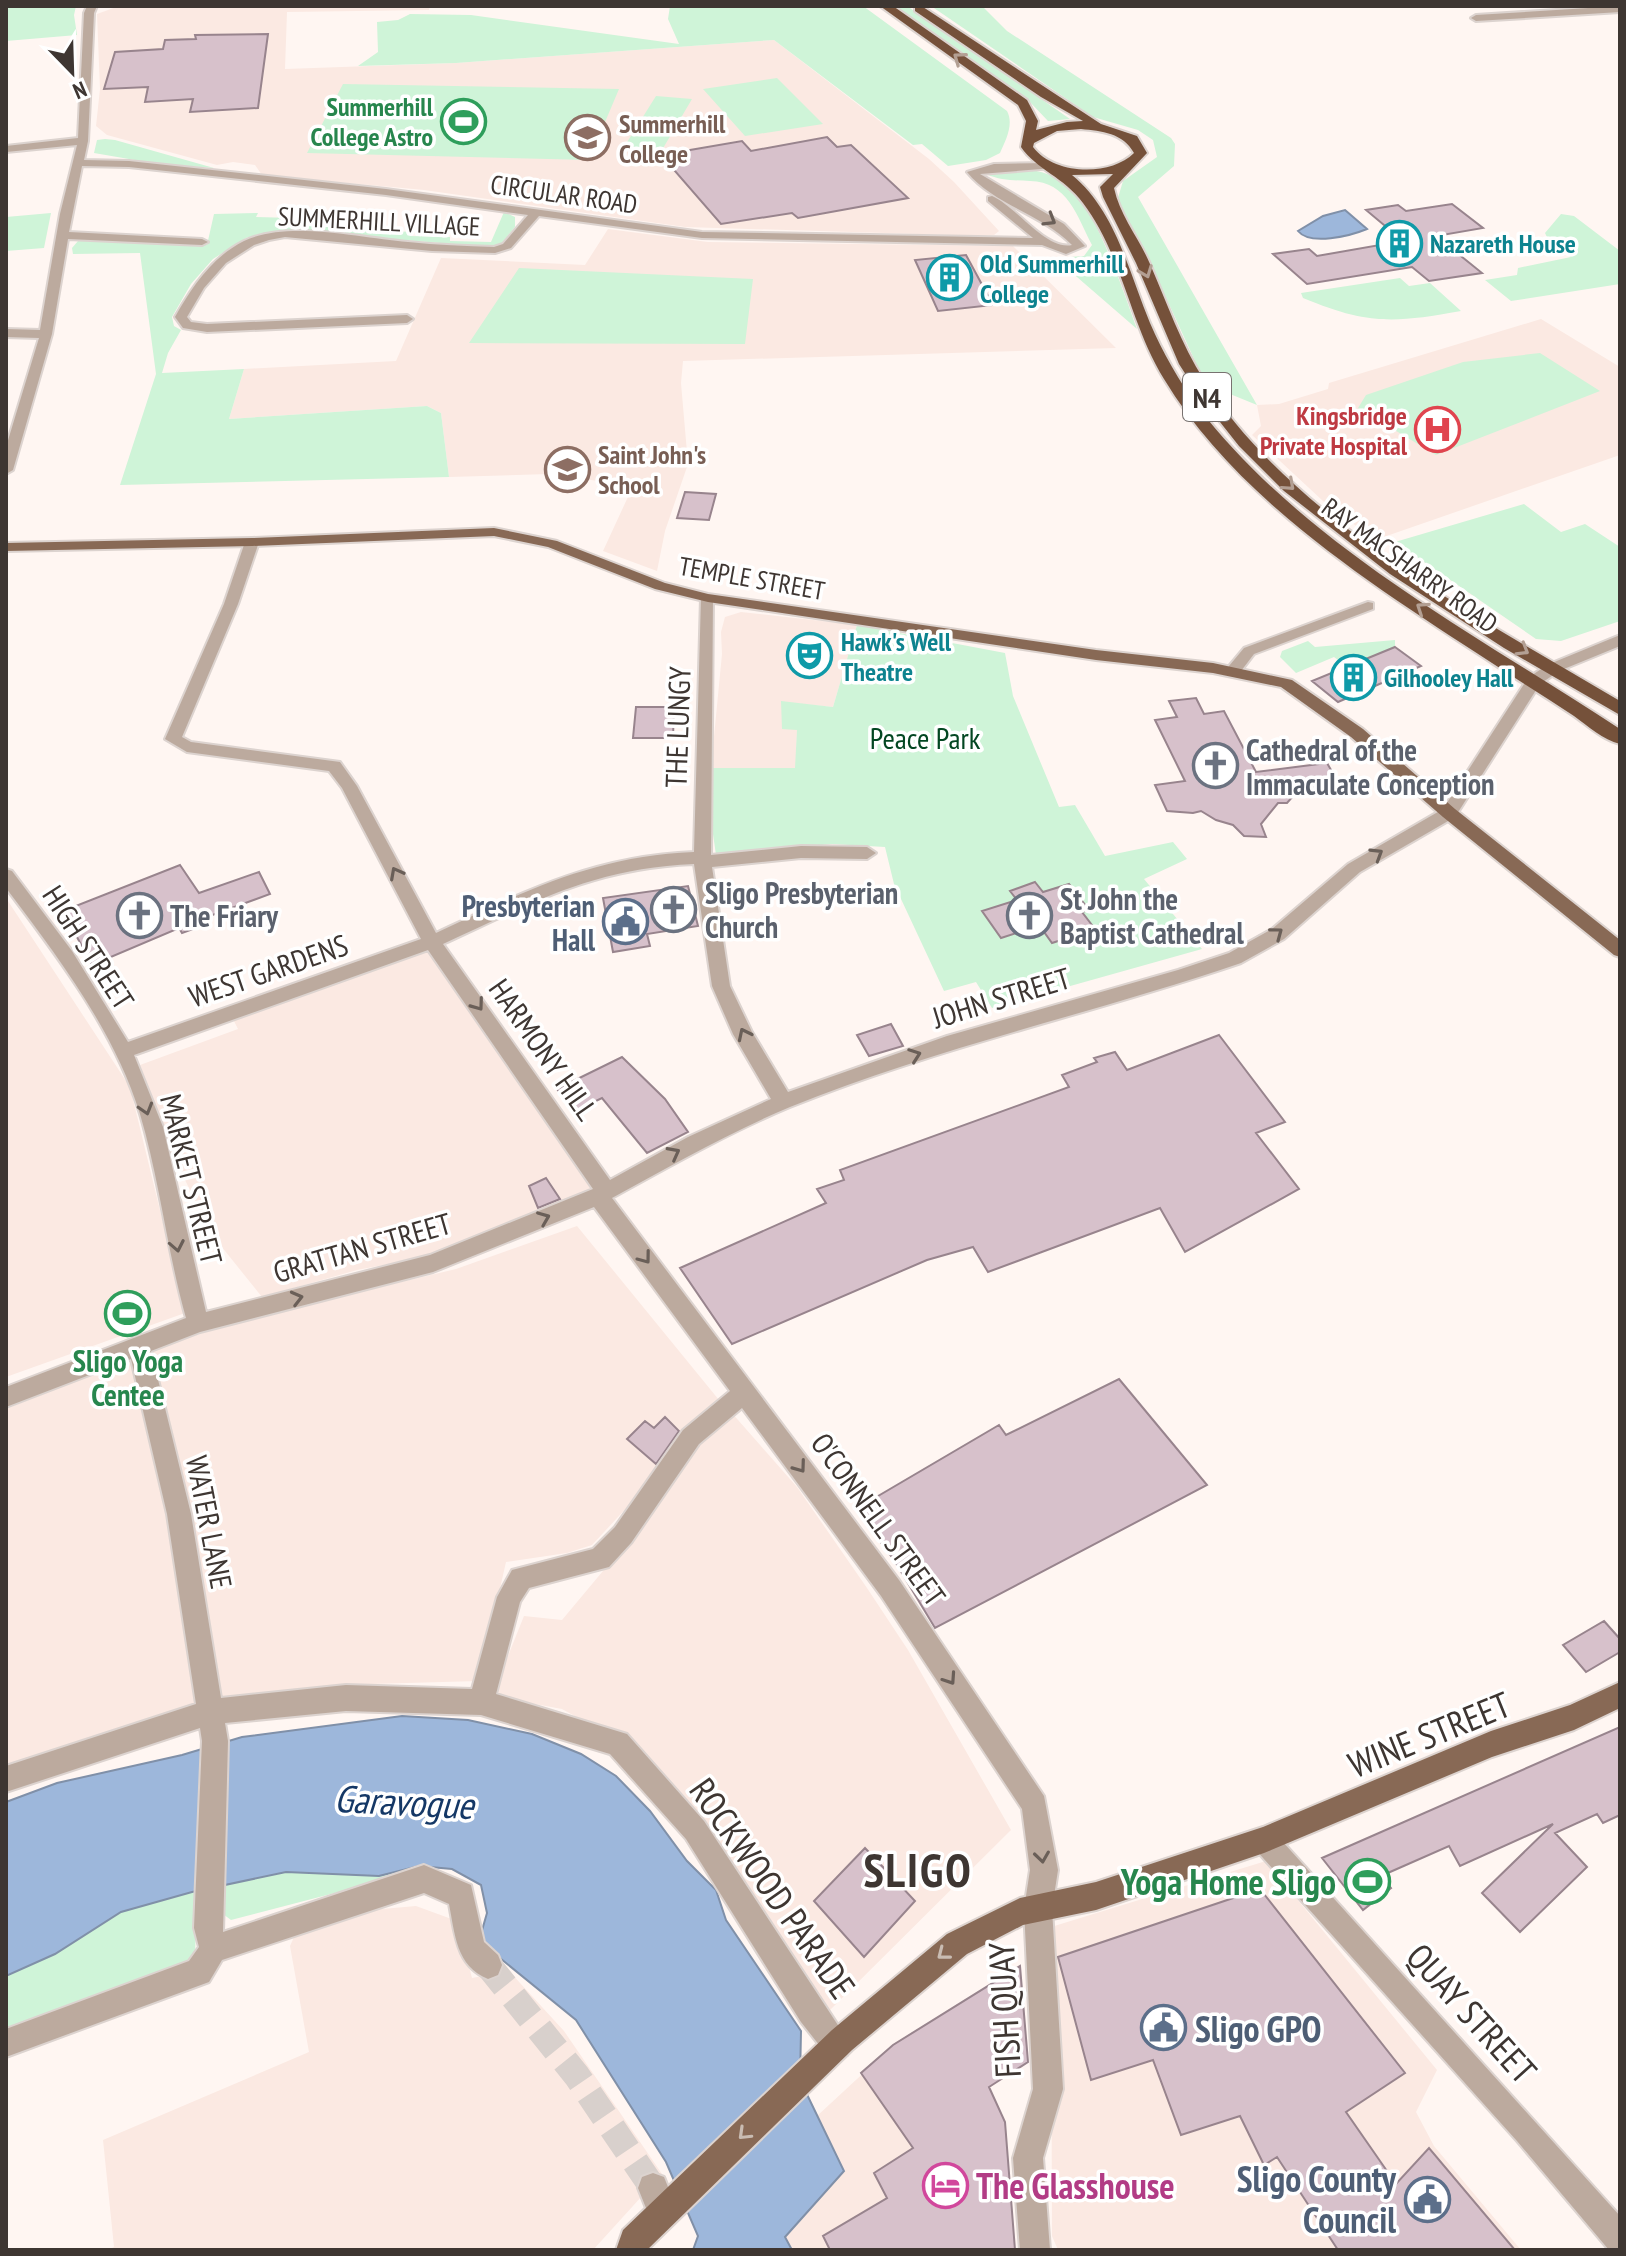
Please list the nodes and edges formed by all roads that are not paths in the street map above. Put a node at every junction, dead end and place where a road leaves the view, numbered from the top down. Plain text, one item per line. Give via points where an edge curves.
1 (886, 6) edge
2 (915, 6) edge
3 (1620, 9) edge
4 (90, 10) edge
5 (1476, 18) dead end
6 (1109, 129) junction
7 (83, 141) junction
8 (1028, 143) junction
9 (6, 149) edge
10 (79, 163) junction
11 (1129, 165) junction
12 (1051, 166) junction
13 (994, 167) junction
14 (982, 182) junction
15 (537, 212) junction
16 (62, 235) junction
17 (202, 242) dead end
18 (1045, 242) junction
19 (407, 319) dead end
20 (6, 333) edge
21 (46, 334) junction
22 (6, 470) edge
23 (252, 542) junction
24 (6, 547) edge
25 (708, 598) junction
26 (1368, 606) dead end
27 (1616, 643) edge
28 (1553, 668) junction
29 (1232, 672) junction
30 (1534, 681) junction
31 (1620, 709) edge
32 (1620, 738) edge
33 (1449, 813) junction
34 (867, 853) dead end
35 (701, 860) junction
36 (6, 875) edge
37 (432, 942) junction
38 (1620, 950) edge
39 (123, 1051) junction
40 (783, 1102) junction
41 (602, 1194) junction
42 (198, 1323) junction
43 (139, 1345) junction
44 (745, 1392) junction
45 (6, 1397) edge
46 (1620, 1695) edge
47 (481, 1702) junction
48 (210, 1712) junction
49 (6, 1779) edge
50 (1264, 1840) junction
51 (1038, 1909) junction
52 (211, 1938) junction
53 (488, 1965) tunnel mouth
54 (6, 2043) edge
55 (831, 2050) junction
56 (1620, 2239) edge
57 (631, 2250) edge
58 (1035, 2250) edge

8 -> 1 highway via 1032,121 1023,103
2 - 6 highway via 1081,118
3 - 5 street
4 - 7 street
6 - 8 highway via 1061,126
6 - 11 highway via 1140,146 1141,153
7 - 9 street
7 - 10 street
8 - 12 highway, N4 via 1037,160
8 - 13 street
10 - 15 street, CIRCULAR ROAD via 129,164
10 - 16 street
11 - 12 highway via 1086,172
11 -> 28 highway, RAY MACSHARRY ROAD / N4 via 1107,187 1110,204 1141,258 1178,351 1220,414 1274,472 1363,546
12 - 13 street
30 -> 12 highway, RAY MACSHARRY ROAD / N4 via 1363,569 1300,519 1207,429 1154,347 1114,248 1086,197 1073,180
13 - 14 street via 972,172
14 - 18 street via 988,196
14 -> 18 street, CIRCULAR ROAD via 1060,226 1079,246 1061,250
15 - 18 street, CIRCULAR ROAD via 702,235
15 - 19 street, SUMMERHILL VILLAGE via 507,246 495,250 285,234 262,237 219,261 181,317 187,325 207,328
16 - 17 street
16 - 21 street
20 - 21 street
21 - 22 street
23 - 24 main road, TEMPLE STREET
23 - 25 main road, TEMPLE STREET via 494,532 552,544 660,586
37 -> 23 street, HARMONY HILL via 334,766 187,747 173,739
25 - 29 main road, TEMPLE STREET
25 - 35 street, THE LUNGY
26 - 29 street via 1249,651
27 - 28 street
28 - 30 street
28 - 31 highway, N4
29 - 33 main road, TEMPLE STREET via 1301,691
30 - 32 highway, N4
30 - 33 street
33 - 38 main road, TEMPLE STREET
40 -> 33 street, JOHN STREET via 954,1041 1235,958 1278,934 1354,868
34 - 35 street, WEST GARDENS
35 - 37 street, WEST GARDENS via 651,860 604,869 545,889
40 -> 35 street, THE LUNGY via 721,986
36 - 39 street, HIGH STREET
37 - 39 street, WEST GARDENS
37 -> 41 street, HARMONY HILL
39 -> 42 street, MARKET STREET via 146,1105
41 -> 40 street, JOHN STREET
42 -> 41 street, GRATTAN STREET via 433,1263
41 -> 44 street, O'CONNELL STREET
42 - 43 street, GRATTAN STREET
43 - 45 street, GRATTAN STREET
43 - 48 street, WATER LANE via 179,1514
44 - 47 street via 691,1437 623,1535 600,1559 521,1578 509,1597
44 -> 51 street, O'CONNELL STREET via 890,1588 1035,1805 1044,1870
46 - 50 main road, WINE STREET
47 - 48 street, ROCKWOOD PARADE via 346,1698
47 - 55 street, ROCKWOOD PARADE via 618,1743 695,1830
48 - 49 street, ROCKWOOD PARADE
48 - 52 street, WATER LANE via 215,1741
50 - 51 main road, WINE STREET via 1096,1896
50 - 56 street, QUAY STREET
51 -> 55 main road, WINE STREET via 1020,1912 951,1948
51 - 58 street, FISH QUAY via 1048,2089 1028,2158
52 - 53 street via 424,1879 461,1895 472,1949
52 - 54 street via 199,1972
55 -> 57 main road, WINE STREET via 665,2199

